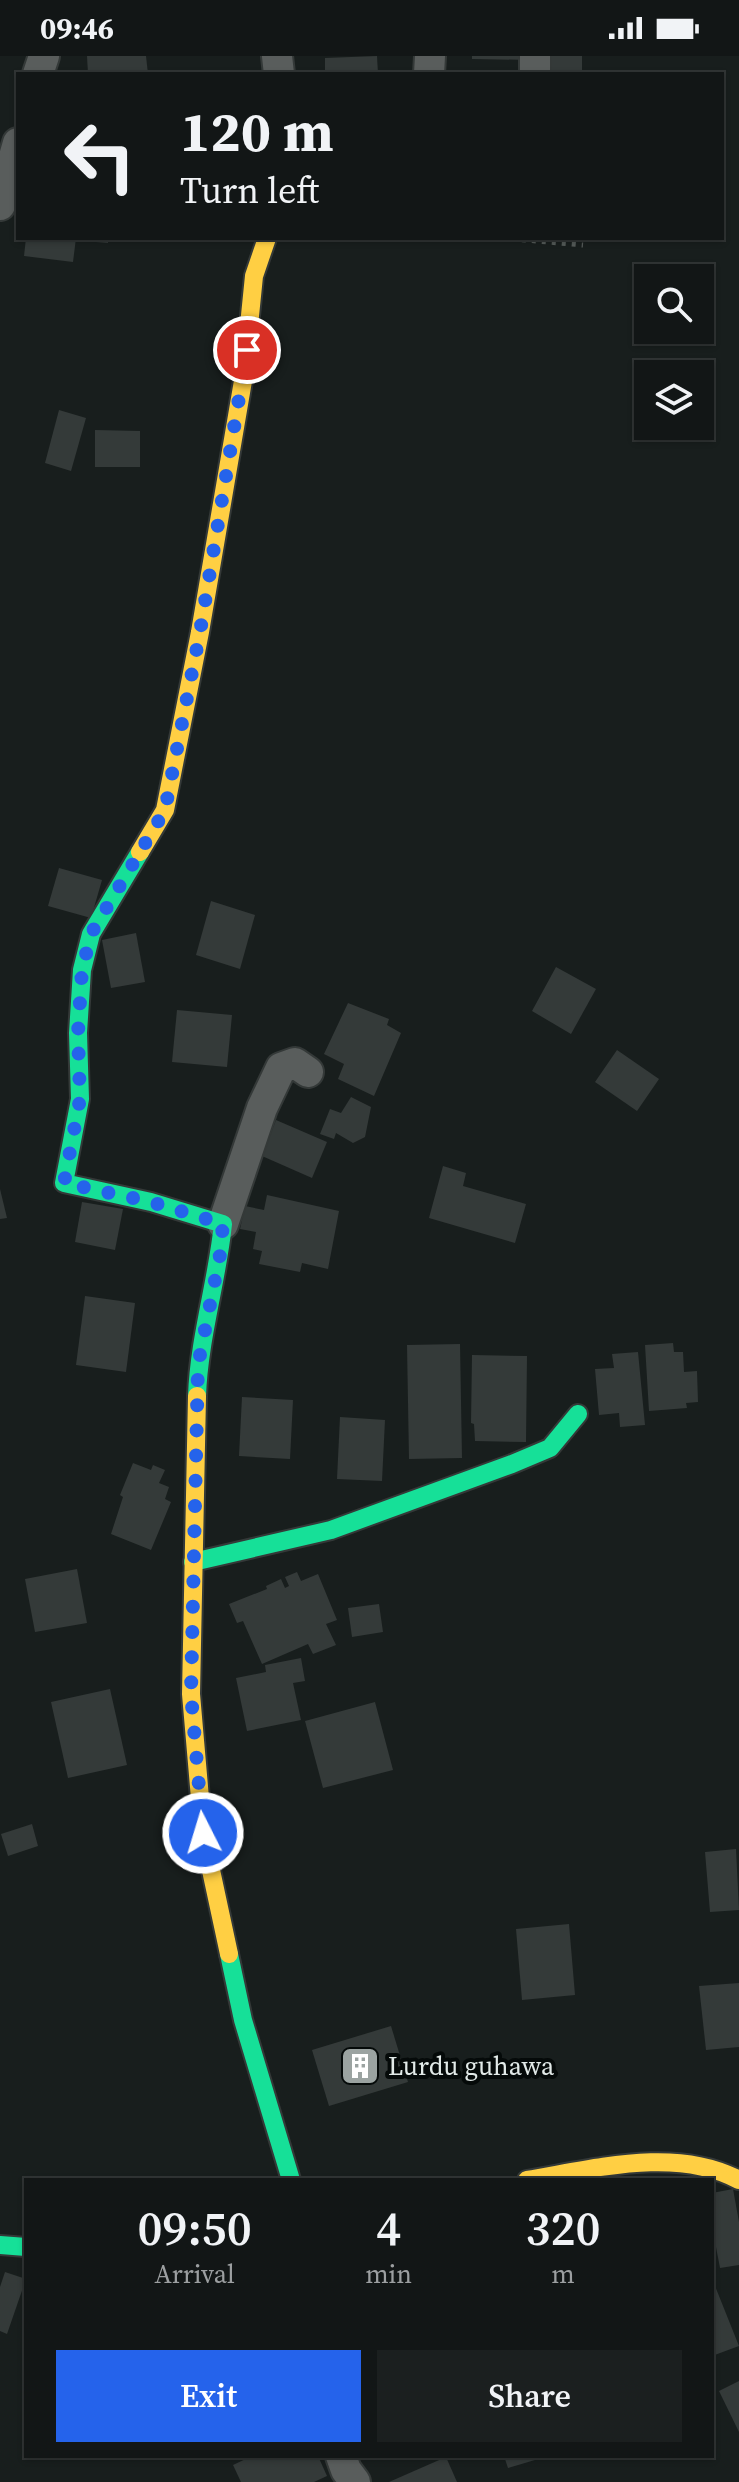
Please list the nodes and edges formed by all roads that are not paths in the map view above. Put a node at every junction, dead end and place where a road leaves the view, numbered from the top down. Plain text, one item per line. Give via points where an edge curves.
1 (16, 150) edge
2 (0, 205) edge
3 (266, 240) edge
4 (308, 1072) dead end
5 (223, 1224) junction
6 (578, 1414) dead end
7 (193, 1562) junction
8 (290, 2178) edge
9 (539, 2178) edge
10 (739, 2180) edge
11 (0, 2245) edge
12 (24, 2247) edge
13 (342, 2458) edge
14 (355, 2482) edge

1 - 2 street
3 - 5 street via 254,276 244,375 165,810 91,934 82,970 80,1099 64,1183
4 - 5 street via 295,1063 281,1068
5 - 7 street via 198,1365
6 - 7 street via 550,1448 512,1464 331,1530
7 - 8 street via 191,1694 203,1833 243,2020
9 - 10 street via 679,2162 712,2167
11 - 12 street
13 - 14 street

